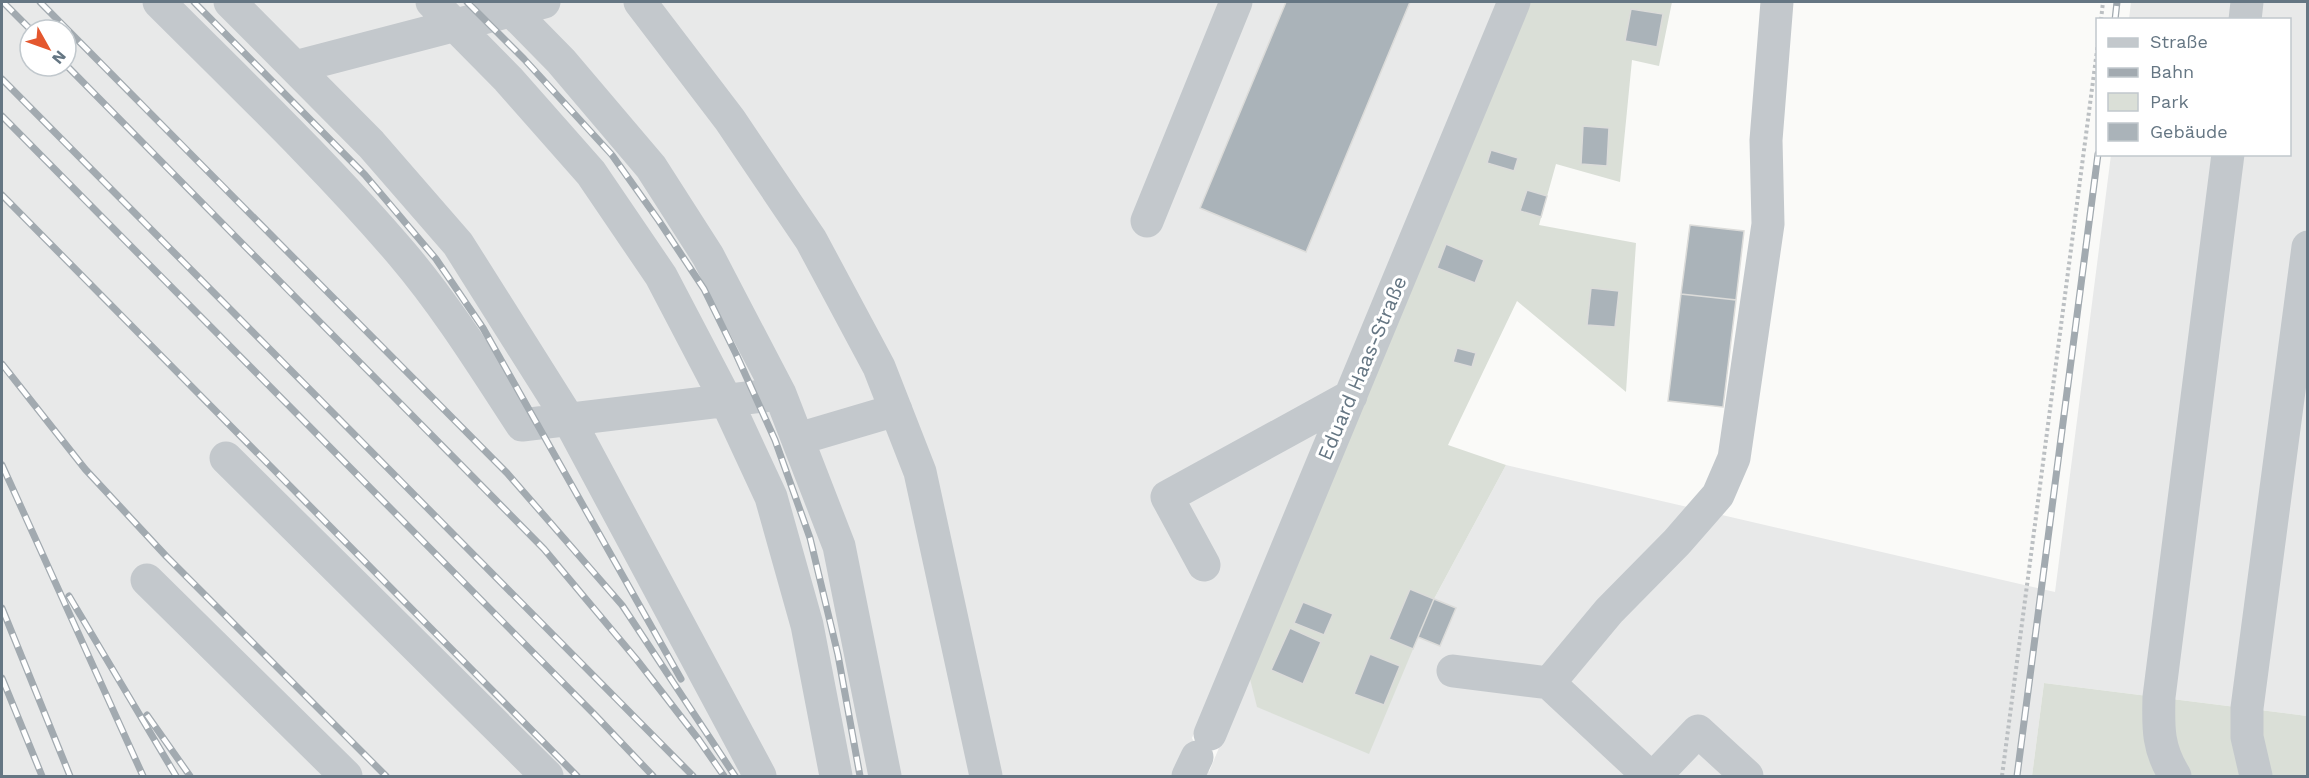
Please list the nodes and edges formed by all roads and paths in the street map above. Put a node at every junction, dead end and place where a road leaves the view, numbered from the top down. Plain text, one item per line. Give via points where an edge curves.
1 (159, 2) edge
2 (230, 2) edge
3 (432, 2) edge
4 (544, 2) edge
5 (640, 2) edge
6 (1236, 2) edge
7 (1514, 2) edge
8 (1777, 2) edge
9 (2103, 2) edge
10 (2247, 2) edge
11 (508, 6) edge
12 (2101, 18) edge
13 (2245, 18) edge
14 (456, 25) junction
15 (2096, 51) edge
16 (295, 67) junction
17 (2228, 156) edge
18 (1147, 221) dead end
19 (2307, 247) edge
20 (780, 394) junction
21 (1351, 396) junction
22 (726, 400) junction
23 (896, 410) junction
24 (569, 420) junction
25 (798, 439) junction
26 (226, 458) dead end
27 (1204, 565) dead end
28 (147, 580) dead end
29 (1453, 671) dead end
30 (1550, 683) junction
31 (1199, 756) edge
32 (346, 777) edge
33 (547, 777) edge
34 (760, 777) edge
35 (836, 777) edge
36 (885, 777) edge
37 (986, 777) edge
38 (1649, 777) edge
39 (1654, 777) edge
40 (1747, 777) edge
41 (2002, 777) edge
42 (2175, 777) edge
43 (2256, 777) edge

1 - 24 street via 337,182 403,256 471,347 522,425
2 - 16 street
3 - 14 street
4 - 11 street
5 - 23 street via 730,120 811,240 879,367
6 - 18 street
7 - 21 street, Eduard Haas-Straße
8 - 30 street via 1766,140 1768,224 1734,458 1718,495 1609,611
9 - 12 path
10 - 13 street
11 - 14 street
11 - 20 street via 561,61 651,168 708,256
14 - 16 street
14 - 22 street via 591,173 661,276
15 - 41 path
16 - 24 street via 371,144 458,244
17 - 42 street via 2159,698 2158,734
19 - 43 street via 2247,708 2247,737
20 - 22 street
20 - 25 street
21 - 27 street via 1167,497
21 - 31 street, Eduard Haas-Straße
22 - 24 street
22 - 35 street via 774,507 807,625
23 - 25 street
23 - 37 street via 921,472
24 - 34 street
25 - 36 street via 839,546
26 - 33 street
28 - 32 street
29 - 30 street
30 - 38 street
39 - 40 street via 1698,731

